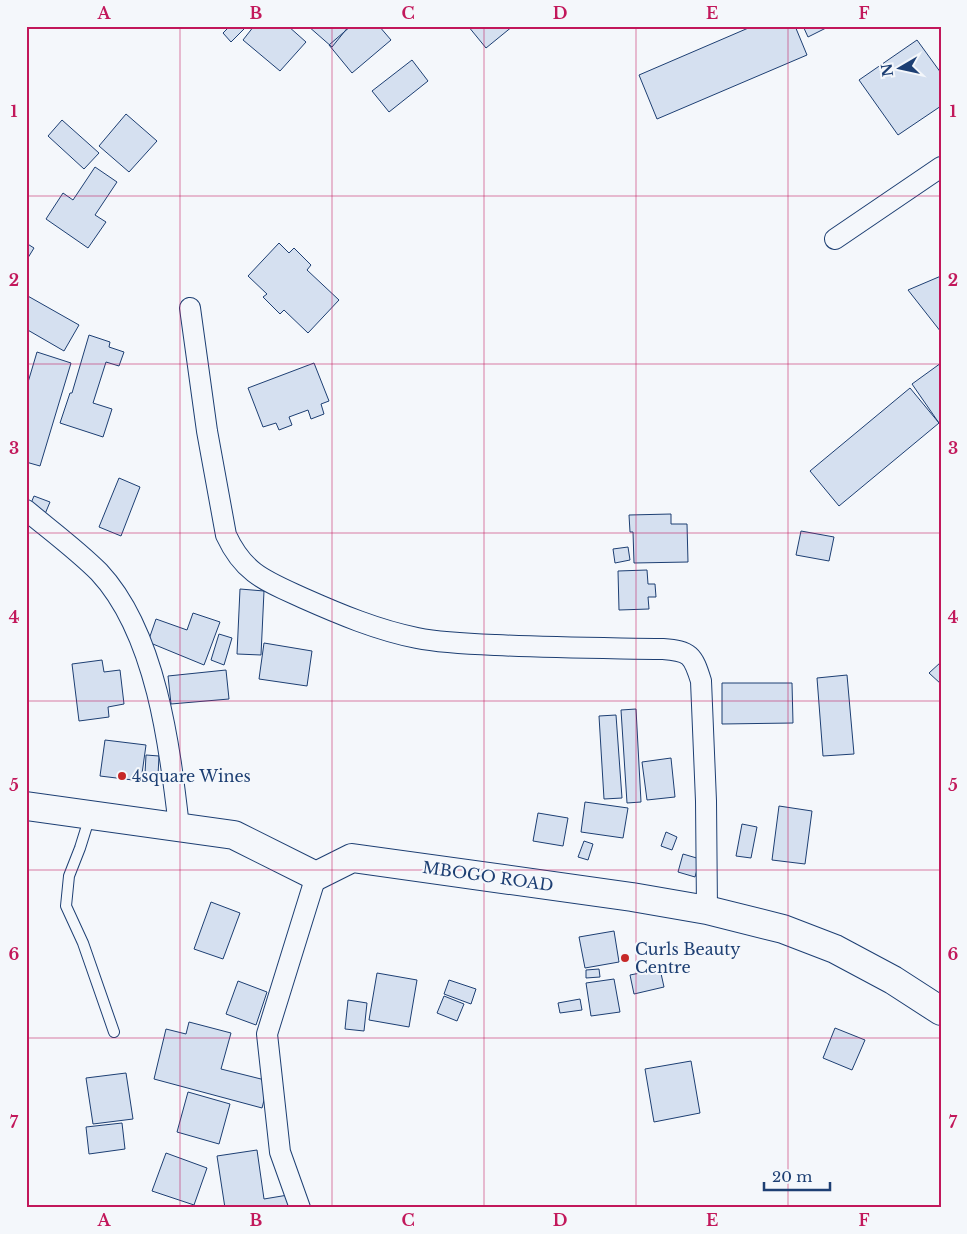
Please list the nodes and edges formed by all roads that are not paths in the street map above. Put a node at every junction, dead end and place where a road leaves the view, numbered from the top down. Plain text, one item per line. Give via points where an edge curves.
1 (941, 168) edge
2 (835, 238) dead end
3 (190, 308) dead end
4 (26, 510) edge
5 (26, 806) edge
6 (90, 815) junction
7 (180, 827) junction
8 (316, 876) junction
9 (707, 910) junction
10 (941, 1011) edge
11 (114, 1032) dead end
12 (300, 1208) edge

1 - 2 street
3 - 9 street via 207,432 226,535 233,551 247,568 263,579 337,612 418,638 527,647 679,650 688,654 701,681
4 - 7 street via 98,572 133,622 162,713
5 - 6 main road
6 - 7 main road
6 - 11 lane via 69,876 66,906 83,943
7 - 8 main road via 234,835
8 - 9 main road, MBOGO ROAD via 352,858
8 - 12 street via 267,1034 280,1152
9 - 10 main road, MBOGO ROAD via 783,929 835,949 893,980

